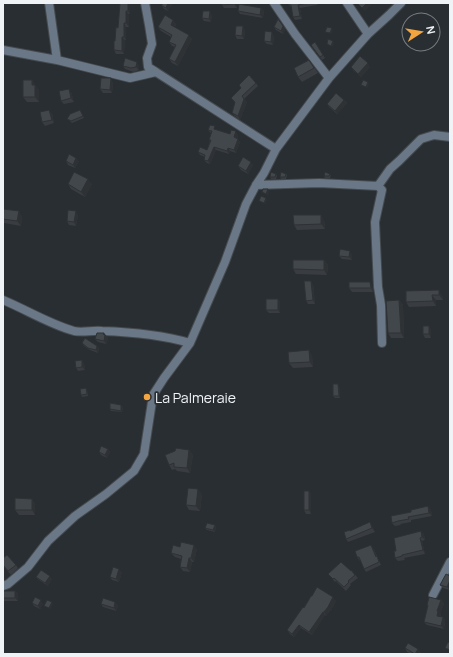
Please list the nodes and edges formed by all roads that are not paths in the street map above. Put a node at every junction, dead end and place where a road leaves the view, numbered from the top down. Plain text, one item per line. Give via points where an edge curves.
1 (49, 3) edge
2 (144, 3) edge
3 (274, 3) edge
4 (347, 3) edge
5 (401, 3) edge
6 (368, 34) junction
7 (3, 50) edge
8 (57, 60) junction
9 (156, 72) junction
10 (329, 78) junction
11 (450, 137) edge
12 (276, 149) junction
13 (256, 185) junction
14 (378, 186) junction
15 (3, 300) edge
16 (190, 343) junction
17 (382, 343) dead end
18 (450, 562) edge
19 (3, 586) edge
20 (433, 595) dead end

1 - 8 street
2 - 9 street via 152,44 147,58 148,67
3 - 10 street via 294,34
4 - 6 street
5 - 6 street
6 - 10 street
7 - 8 street
8 - 9 street via 130,78
9 - 12 street
10 - 12 street
11 - 14 street via 434,135 421,139 390,169
12 - 13 street
13 - 14 street via 319,183
13 - 16 street
14 - 17 street via 382,190 375,222
15 - 16 street via 61,327 76,331 138,334
16 - 19 street via 154,395 144,454 134,471 75,516 48,541 28,567
18 - 20 street

